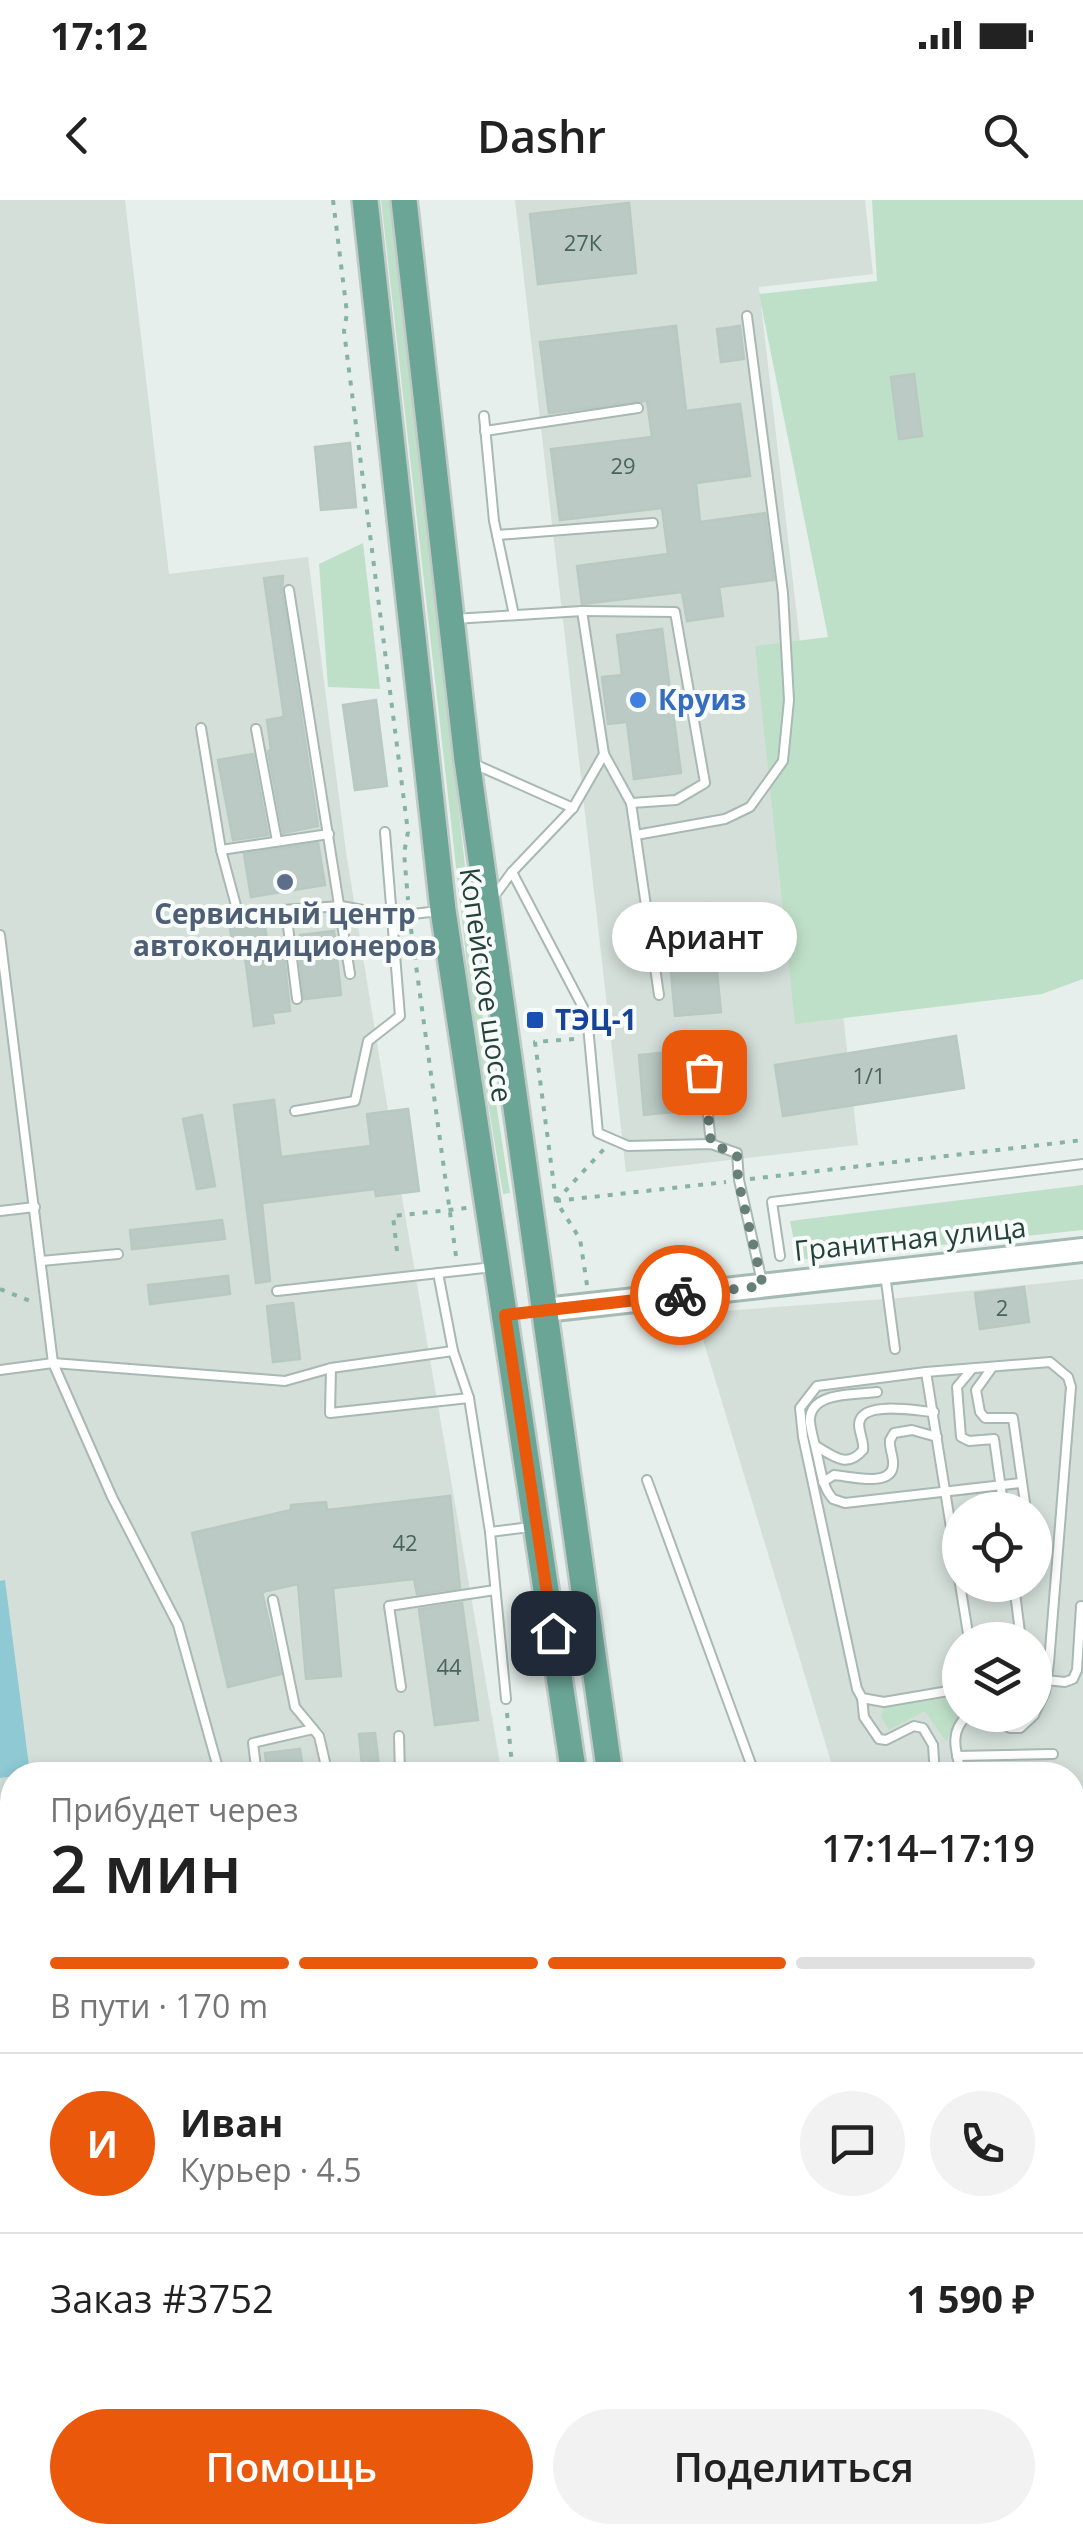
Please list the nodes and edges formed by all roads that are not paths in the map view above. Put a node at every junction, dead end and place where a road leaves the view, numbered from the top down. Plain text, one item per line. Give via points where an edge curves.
1 (365, 200) edge
2 (408, 203) edge
3 (747, 316) dead end
4 (638, 408) dead end
5 (484, 416) dead end
6 (486, 431) junction
7 (653, 523) dead end
8 (498, 535) junction
9 (289, 590) dead end
10 (582, 611) junction
11 (514, 616) junction
12 (450, 619) junction
13 (201, 728) dead end
14 (256, 729) dead end
15 (604, 754) junction
16 (466, 760) junction
17 (632, 804) junction
18 (572, 808) junction
19 (386, 832) dead end
20 (330, 834) junction
21 (636, 834) junction
22 (277, 841) junction
23 (221, 850) junction
24 (512, 872) junction
25 (341, 906) junction
26 (486, 906) junction
27 (286, 910) junction
28 (443, 910) junction
29 (395, 916) junction
30 (0, 934) edge
31 (350, 974) dead end
32 (659, 995) dead end
33 (298, 999) dead end
34 (700, 1036) dead end
35 (295, 1111) dead end
36 (711, 1144) junction
37 (1083, 1164) edge
38 (34, 1207) junction
39 (0, 1211) edge
40 (1083, 1250) edge
41 (118, 1254) dead end
42 (780, 1256) dead end
43 (41, 1261) junction
44 (497, 1266) junction
45 (885, 1272) junction
46 (438, 1274) junction
47 (763, 1286) junction
48 (277, 1291) dead end
49 (545, 1310) junction
50 (505, 1315) junction
51 (895, 1348) dead end
52 (453, 1351) junction
53 (53, 1363) junction
54 (331, 1368) junction
55 (972, 1369) junction
56 (991, 1369) junction
57 (0, 1370) edge
58 (926, 1372) junction
59 (877, 1392) dead end
60 (469, 1398) junction
61 (934, 1412) junction
62 (937, 1437) junction
63 (816, 1446) junction
64 (648, 1480) dead end
65 (823, 1482) junction
66 (1021, 1482) junction
67 (1001, 1485) junction
68 (944, 1491) junction
69 (1002, 1492) edge
70 (1023, 1492) edge
71 (538, 1526) junction
72 (490, 1532) junction
73 (495, 1590) junction
74 (273, 1600) dead end
75 (1081, 1606) edge
76 (967, 1622) edge
77 (1080, 1634) edge
78 (1052, 1637) edge
79 (1052, 1681) edge
80 (402, 1687) dead end
81 (942, 1693) edge
82 (862, 1698) junction
83 (506, 1699) road end
84 (313, 1728) junction
85 (955, 1732) edge
86 (399, 1736) dead end
87 (1052, 1754) dead end
88 (957, 1756) junction
89 (216, 1762) edge
90 (255, 1762) edge
91 (325, 1762) edge
92 (400, 1762) edge
93 (572, 1762) edge
94 (608, 1762) edge
95 (749, 1762) edge
96 (934, 1762) edge
97 (959, 1762) edge

1 - 28 main road, Копейское шоссе
2 - 12 main road, Копейское шоссе
3 - 21 lane via 783,593 789,700 782,761 750,807 725,819
4 - 6 lane
5 - 6 lane
6 - 8 lane
7 - 8 lane
8 - 11 lane
9 - 20 lane
10 - 11 lane
10 - 15 lane
10 - 17 lane via 675,612 705,783 676,800
11 - 12 lane
12 - 16 main road, Копейское шоссе
13 - 23 lane
14 - 22 lane
15 - 17 lane
15 - 18 lane
16 - 18 lane
16 - 26 main road, Копейское шоссе
17 - 21 lane
18 - 24 lane
19 - 29 lane
20 - 22 lane
20 - 25 lane
21 - 32 lane
22 - 23 lane
23 - 27 lane via 238,914
24 - 26 lane
24 - 36 lane via 587,1014 598,1133 628,1146
25 - 27 lane
25 - 29 lane
25 - 31 lane
26 - 49 main road, Копейское шоссе
27 - 33 lane
28 - 29 lane
28 - 44 main road, Копейское шоссе
29 - 35 lane via 400,1016 368,1041 355,1101
30 - 38 lane
34 - 36 lane
36 - 47 lane via 737,1154
37 - 42 lane via 772,1202
38 - 39 lane
38 - 43 lane
40 - 45 street, Гранитная улица
41 - 43 lane
43 - 53 lane
44 - 46 lane
44 - 50 main road, Копейское шоссе
45 - 47 street, Гранитная улица
45 - 51 lane
46 - 48 lane
46 - 52 lane
47 - 49 street, Гранитная улица
49 - 50 main road, Гранитная улица
49 - 94 main road, Копейское шоссе
50 - 71 main road, Копейское шоссе
52 - 54 lane
52 - 60 lane
53 - 54 lane via 285,1382
53 - 57 lane
53 - 89 lane via 178,1626
54 - 60 lane via 330,1413
55 - 56 lane
55 - 58 lane
55 - 67 lane via 957,1387 961,1437 994,1439
56 - 66 lane via 976,1390 980,1412 985,1418 1014,1418
56 - 78 lane via 1050,1362 1071,1387
58 - 61 lane
58 - 82 lane via 817,1386 800,1408
59 - 63 lane via 818,1402 810,1422
60 - 72 lane
61 - 62 lane
61 - 63 lane via 869,1411 859,1425 863,1450 850,1461
62 - 65 lane via 894,1433 890,1474 834,1475
62 - 68 lane
63 - 65 lane
64 - 95 lane
65 - 68 lane via 833,1499 845,1503
66 - 67 lane
66 - 70 lane
67 - 68 lane
67 - 69 lane
68 - 76 lane
71 - 72 lane
71 - 93 main road, Копейское шоссе
72 - 73 lane
73 - 80 lane via 389,1606
73 - 83 lane
74 - 84 lane via 294,1707
75 - 77 lane
77 - 79 lane via 1074,1678
81 - 82 lane via 884,1702
82 - 96 lane via 864,1717 879,1739 923,1728
84 - 90 lane via 253,1743
84 - 91 lane
85 - 88 lane
86 - 92 lane
87 - 88 lane
88 - 97 lane

